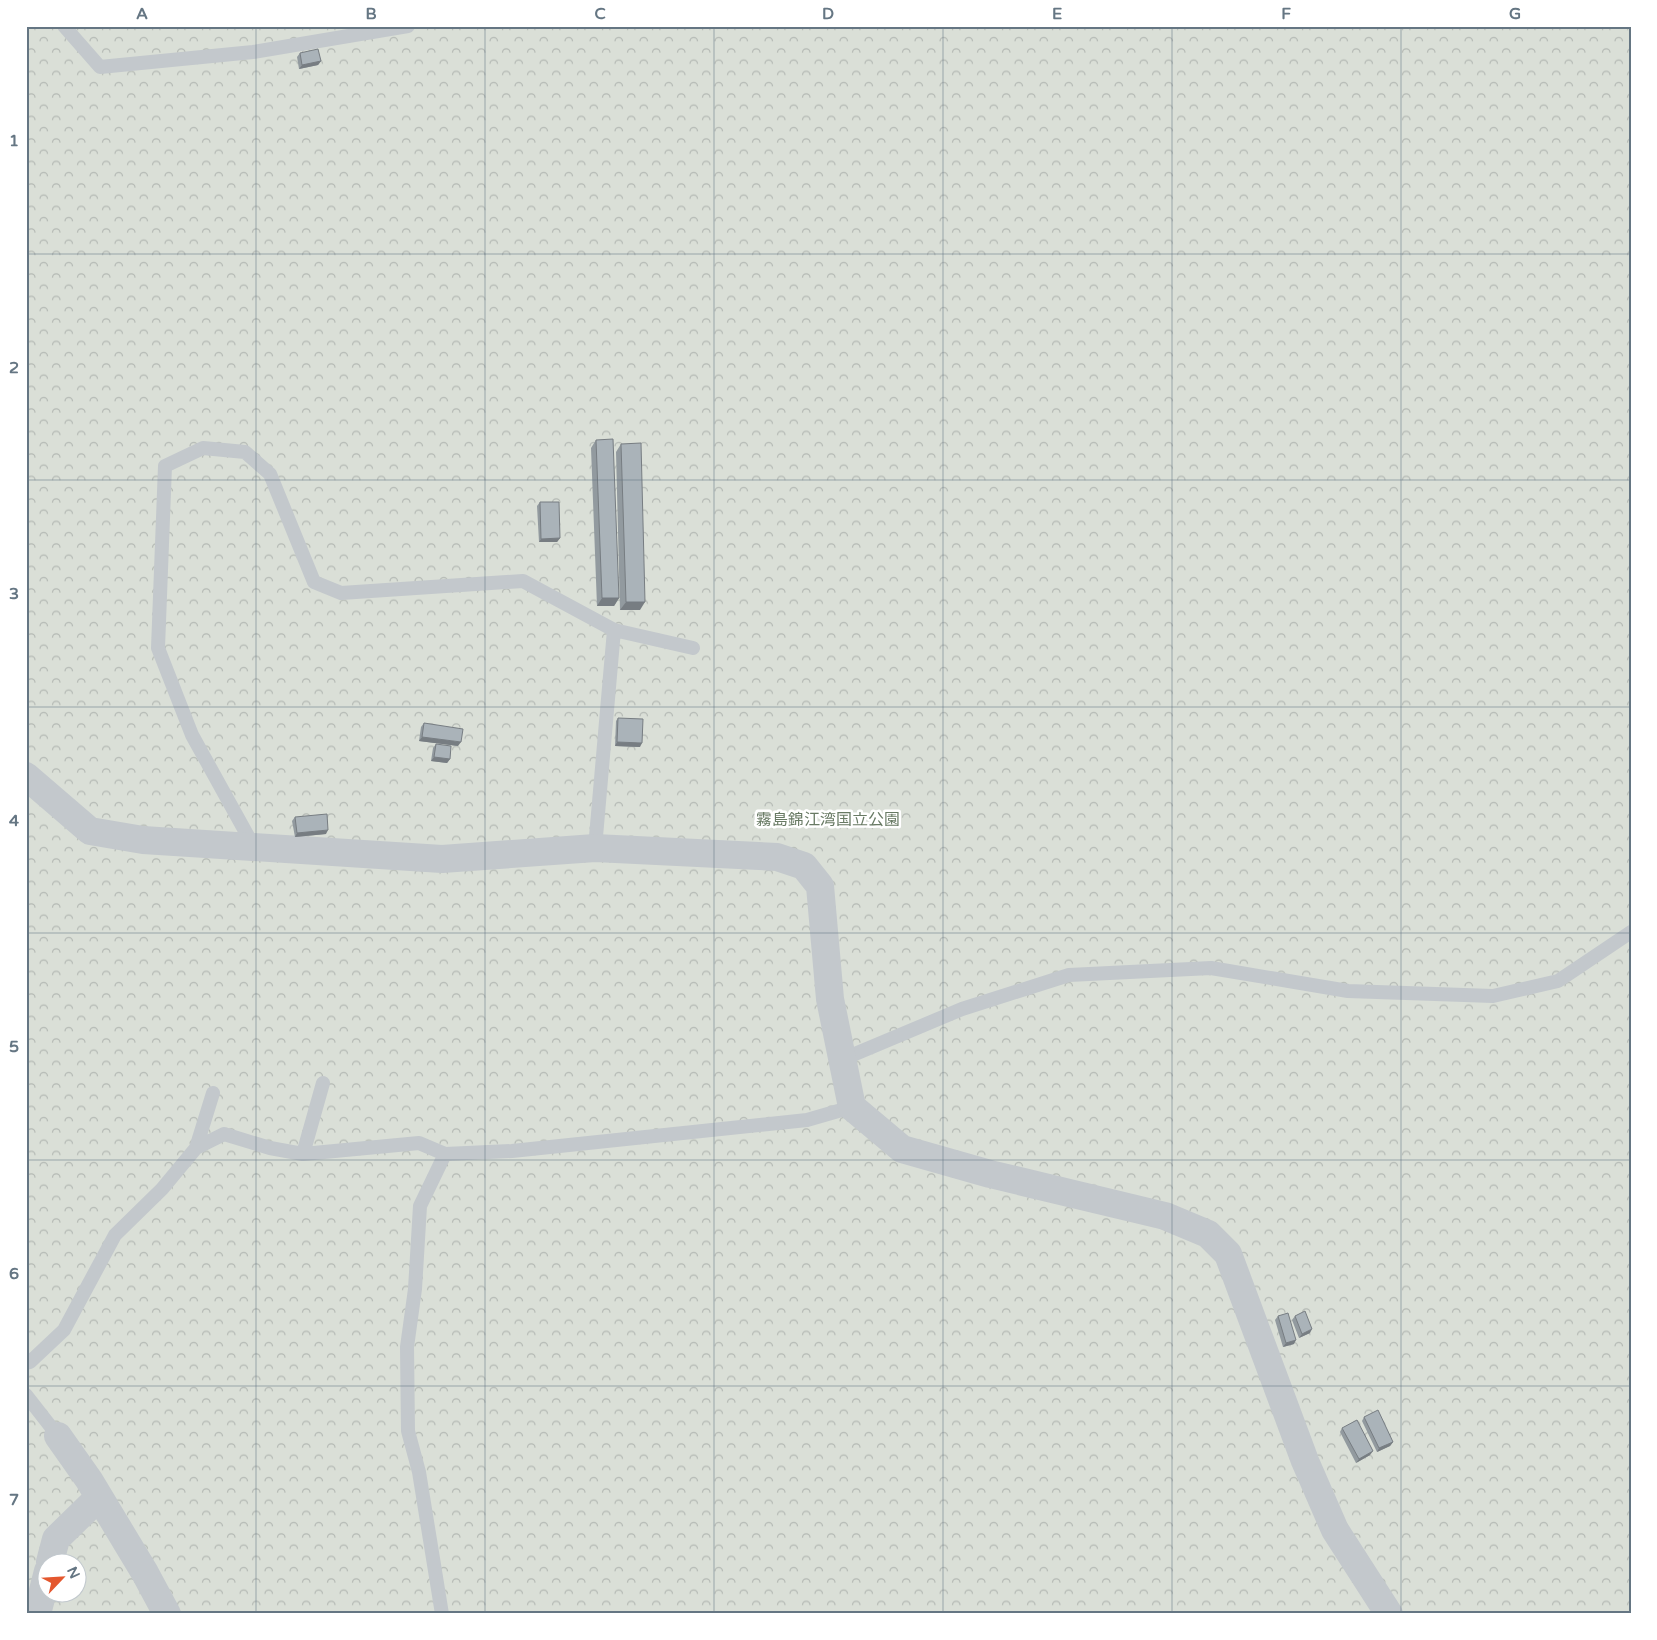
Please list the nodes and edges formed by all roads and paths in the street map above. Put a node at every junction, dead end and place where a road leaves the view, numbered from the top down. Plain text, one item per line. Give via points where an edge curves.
1 (64, 26) edge
2 (408, 26) edge
3 (614, 630) junction
4 (693, 648) dead end
5 (26, 776) edge
6 (254, 847) junction
7 (595, 848) junction
8 (1631, 932) edge
9 (843, 1060) junction
10 (322, 1083) dead end
11 (213, 1093) dead end
12 (852, 1107) junction
13 (196, 1148) junction
14 (303, 1154) junction
15 (445, 1154) junction
16 (26, 1363) edge
17 (26, 1395) edge
18 (58, 1436) joint
19 (98, 1498) junction
20 (53, 1552) edge
21 (167, 1614) edge
22 (442, 1614) edge
23 (1389, 1614) edge

1 - 2 lane via 100,67 253,52
3 - 4 lane
3 - 6 lane via 523,581 341,593 314,582 270,474 245,452 203,448 164,466 158,648 192,735
3 - 7 lane
5 - 6 street via 90,831 143,840
6 - 7 street via 442,860
7 - 9 street via 777,857 804,866 820,886 830,999
8 - 9 lane via 1558,982 1493,996 1348,992 1211,968 1069,975 962,1008
9 - 12 street
10 - 14 lane
11 - 13 lane
12 - 15 lane via 807,1120 512,1151
12 - 23 street via 902,1149 990,1174 1165,1216 1208,1234 1228,1254 1305,1461 1335,1530
13 - 14 lane via 224,1134
13 - 16 lane via 162,1189 115,1235 64,1330
14 - 15 lane via 419,1143
15 - 22 lane via 420,1206 415,1289 407,1347 408,1432 420,1472
17 - 18 lane
18 - 19 street
19 - 20 street via 56,1539
19 - 21 street

